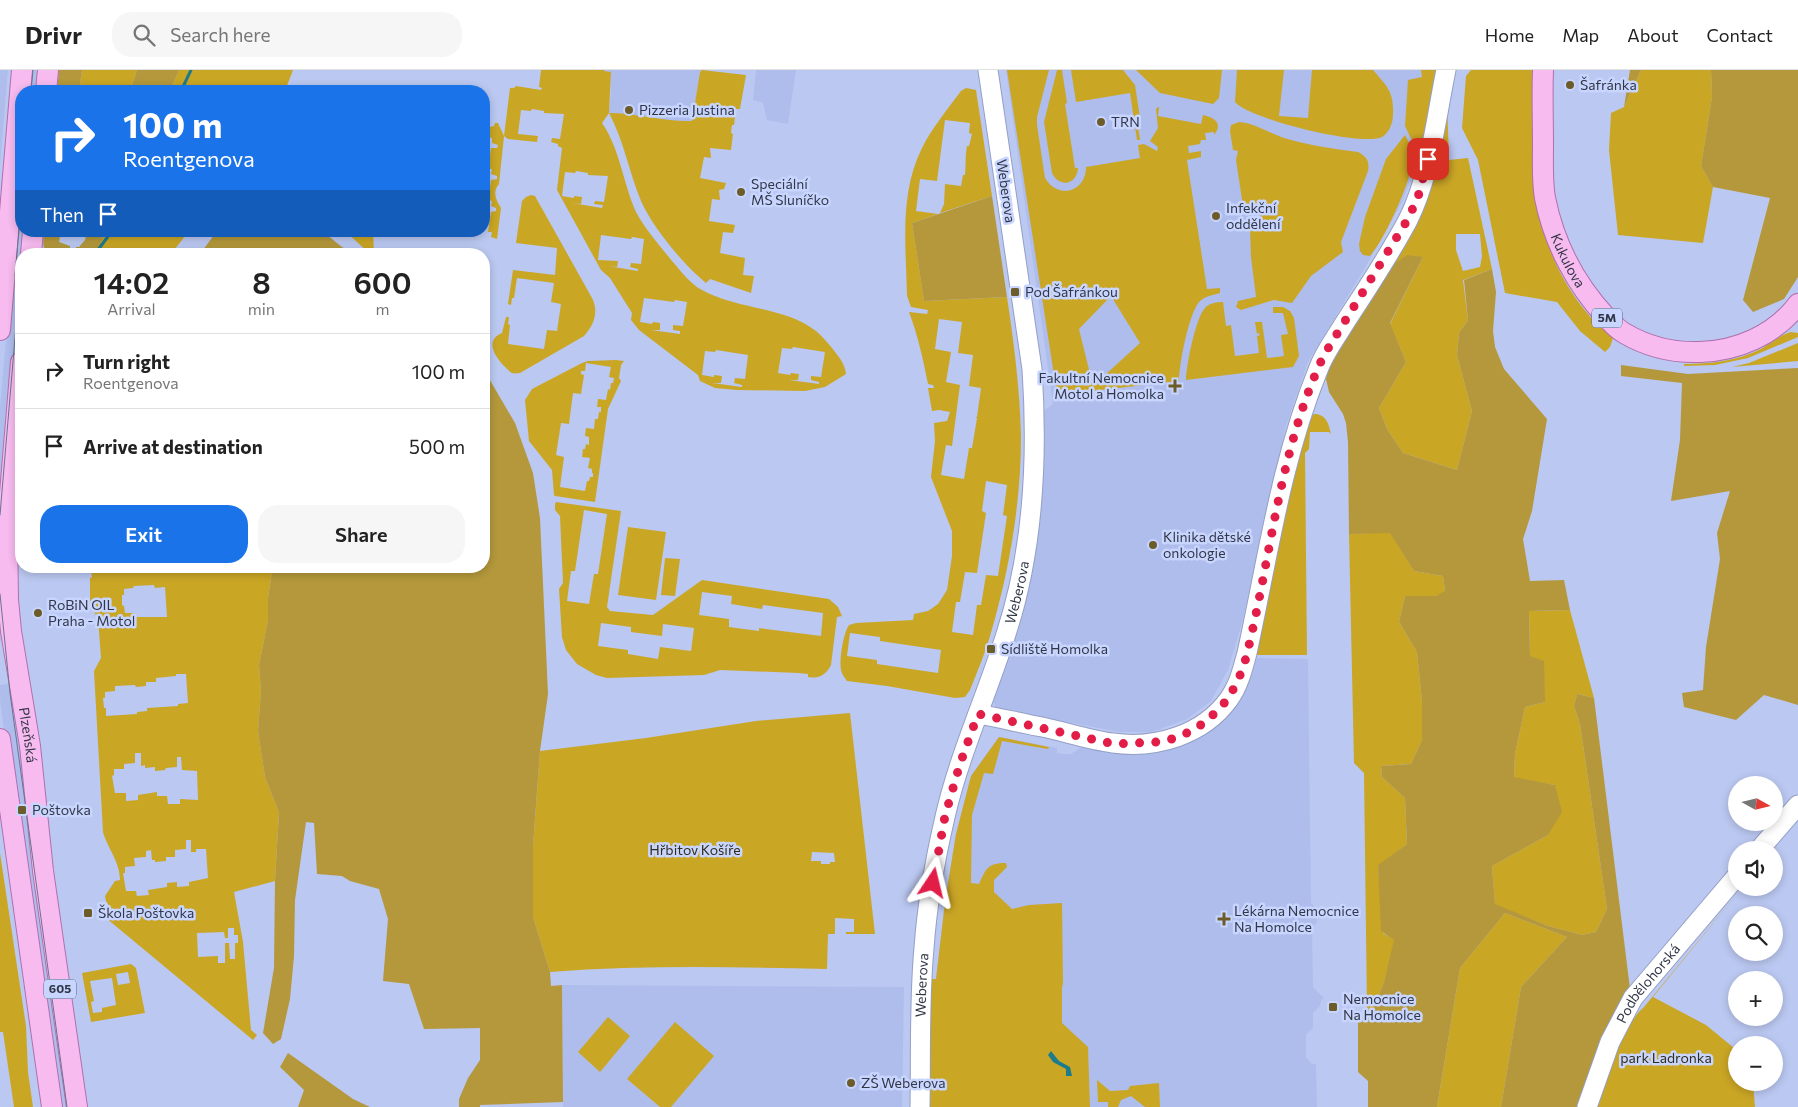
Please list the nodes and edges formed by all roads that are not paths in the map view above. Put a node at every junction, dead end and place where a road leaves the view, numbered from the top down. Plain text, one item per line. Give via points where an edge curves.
1 (22, 70) edge
2 (48, 70) edge
3 (988, 70) edge
4 (1446, 70) edge
5 (1543, 70) edge
6 (21, 85) edge
7 (47, 85) edge
8 (15, 153) edge
9 (1796, 308) edge
10 (0, 330) edge
11 (15, 434) edge
12 (978, 714) junction
13 (0, 739) edge
14 (1798, 805) edge
15 (1767, 841) edge
16 (1728, 886) edge
17 (52, 1107) edge
18 (76, 1107) edge
19 (920, 1107) edge
20 (1588, 1107) edge

1 - 6 main road
2 - 7 main road
3 - 12 street, Weberova via 1032,369 1034,436 1033,500 1022,569 1007,633
4 - 12 street via 1418,197 1394,245 1324,355 1298,422 1247,653 1229,698 1213,716 1192,731 1169,740 1143,744 1114,744
5 - 9 main road, Kukulova / 5M via 1543,174 1551,222 1576,278 1590,300 1618,329 1660,348 1677,352 1709,352 1756,339
8 - 10 main road
11 - 18 main road, Plzeňská / 605 via 7,529 8,600
12 - 19 street, Weberova via 945,816 928,910 922,979
13 - 17 main road, Plzeňská / 605
14 - 15 street
16 - 20 street, Podbělohorská via 1633,998 1610,1042

